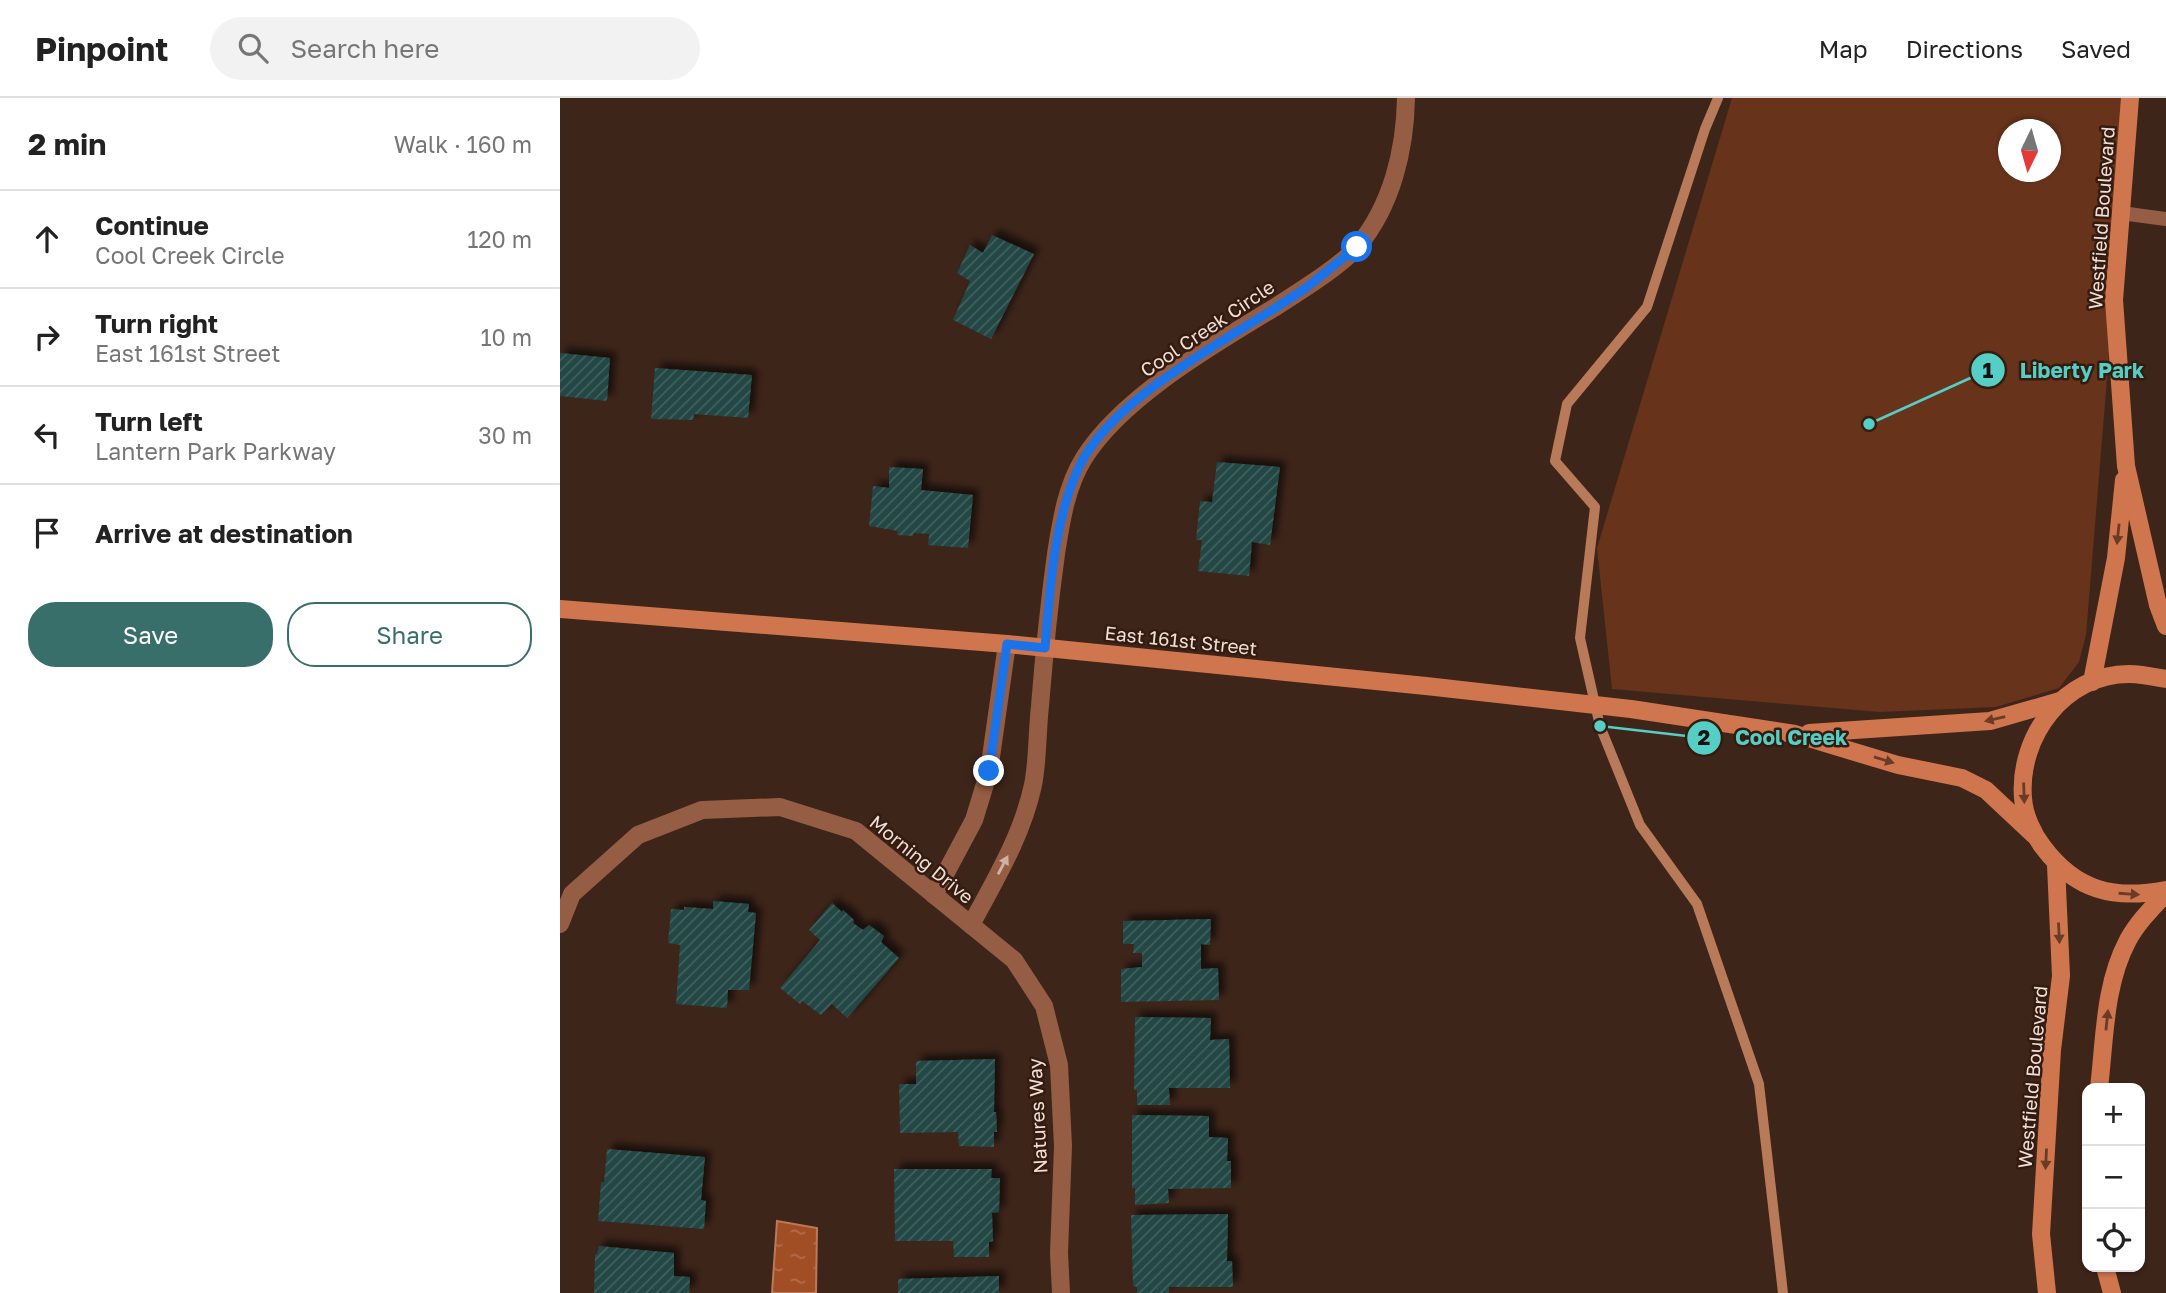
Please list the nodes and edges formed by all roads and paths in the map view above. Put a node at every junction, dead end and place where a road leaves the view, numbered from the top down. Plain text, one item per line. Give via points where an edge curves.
1 (1406, 98) edge
2 (2130, 98) edge
3 (2121, 213) junction
4 (2166, 219) edge
5 (2126, 466) junction
6 (560, 609) edge
7 (2166, 626) edge
8 (1007, 644) junction
9 (1045, 648) junction
10 (2166, 679) edge
11 (2092, 681) junction
12 (2060, 701) junction
13 (1795, 734) junction
14 (2034, 835) junction
15 (2056, 864) junction
16 (2166, 892) edge
17 (934, 895) junction
18 (560, 924) edge
19 (971, 925) junction
20 (2100, 1083) edge
21 (2106, 1272) edge
22 (1061, 1293) edge
23 (2047, 1293) edge
24 (2112, 1293) edge

1 - 9 street, Cool Creek Circle via 1396,171 1380,212 1357,247 1307,287 1149,391 1083,459 1061,519
2 - 3 street, Westfield Boulevard
3 - 4 lane
3 - 5 street, Westfield Boulevard via 2114,300
5 - 7 street, Westfield Boulevard
5 -> 11 street, Westfield Boulevard via 2116,558
6 - 8 street, East 161st Street
8 - 9 street, East 161st Street
8 - 17 street via 989,771 974,820
9 - 13 street, East 161st Street via 1572,701
19 -> 9 street, Cool Creek Circle via 1014,845 1033,785
10 - 11 street via 2128,674
11 - 12 street
12 -> 13 street, East 161st Street via 1990,721
12 -> 14 street via 2037,729 2024,763 2023,800
13 -> 14 street, East 161st Street via 1898,765 1962,778 1986,790
14 - 15 street
15 -> 16 street via 2080,882 2109,892
15 -> 23 street, Westfield Boulevard via 2062,976 2052,1051 2041,1234
20 -> 16 street via 2110,984 2119,958
17 - 18 street, Morning Drive via 856,831 780,807 702,810 638,835 572,894
17 - 19 street, Morning Drive
19 - 22 street, Natures Way via 1014,960 1030,983 1044,1006 1059,1065
21 - 24 street

